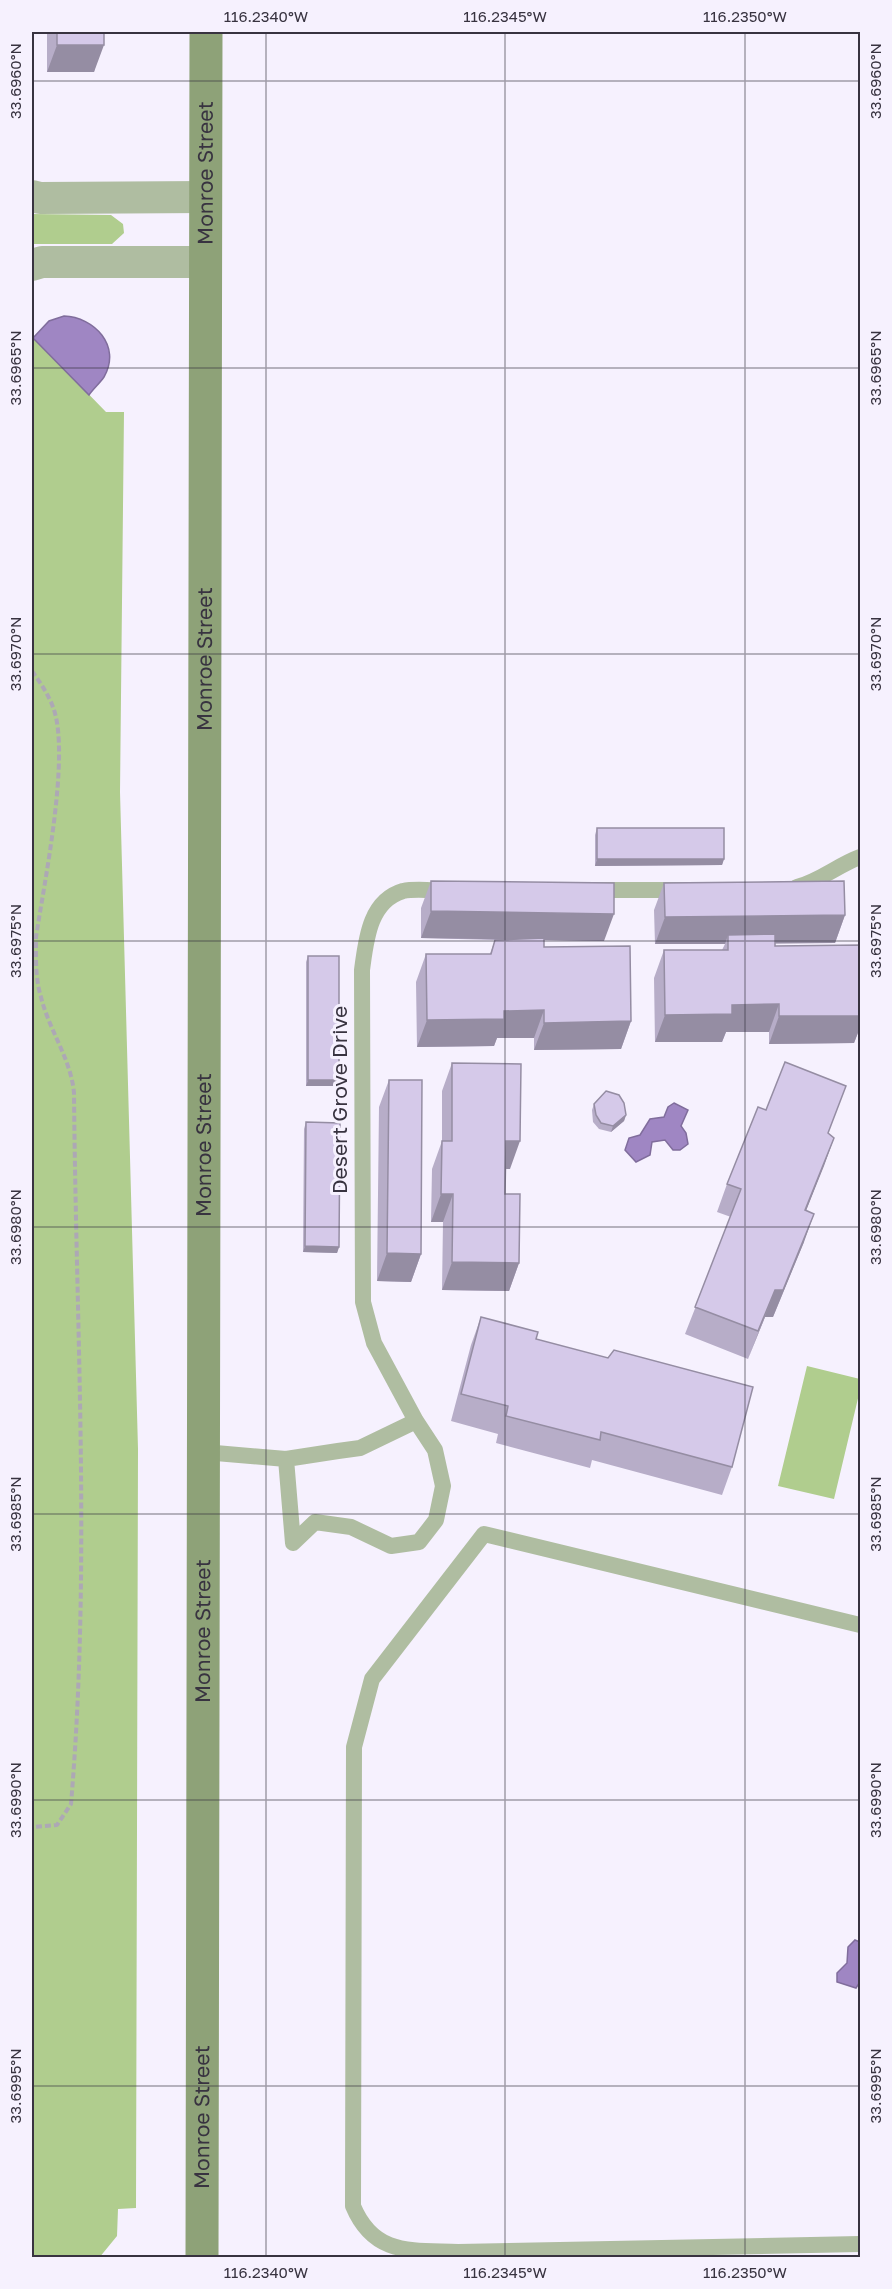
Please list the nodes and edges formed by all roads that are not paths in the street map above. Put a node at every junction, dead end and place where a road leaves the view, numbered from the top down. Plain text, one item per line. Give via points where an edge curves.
1 (206, 32) edge
2 (206, 197) junction
3 (34, 198) edge
4 (35, 262) edge
5 (206, 262) junction
6 (861, 857) edge
7 (572, 890) edge
8 (703, 890) edge
9 (786, 890) edge
10 (466, 891) edge
11 (416, 1421) junction
12 (204, 1452) junction
13 (286, 1459) junction
14 (861, 1625) edge
15 (861, 2244) edge
16 (202, 2258) edge

1 - 2 main road, Monroe Street
2 - 3 street
2 - 5 main road, Monroe Street
4 - 5 street
5 - 12 main road, Monroe Street
6 - 9 lane via 843,863 816,882
7 - 8 lane
10 - 11 lane, Desert Grove Drive via 404,891 387,898 375,913 367,934 362,970 363,1302 374,1343
11 - 13 lane via 360,1448
11 - 13 lane, Desert Grove Drive via 435,1450 442,1486 436,1520 419,1542 391,1546 351,1527 315,1522 293,1543
12 - 13 lane
12 - 16 main road, Monroe Street
14 - 15 lane via 484,1534 372,1679 354,1747 352,2206 361,2225 373,2237 389,2246 409,2250

